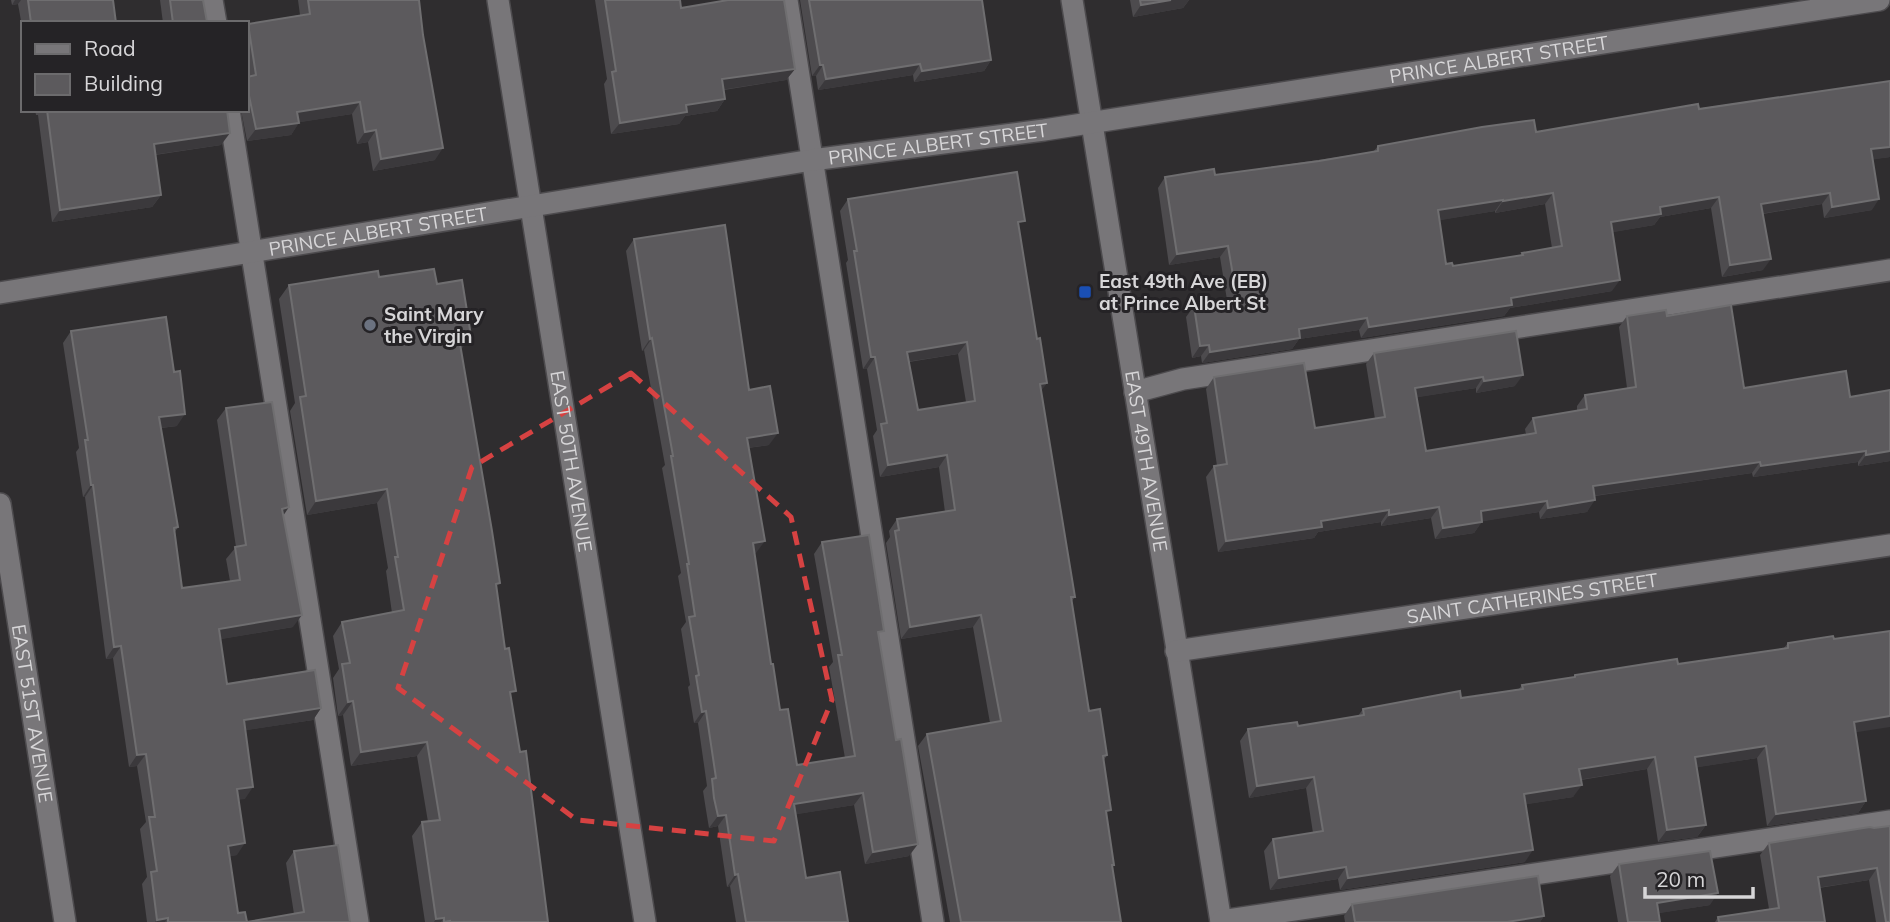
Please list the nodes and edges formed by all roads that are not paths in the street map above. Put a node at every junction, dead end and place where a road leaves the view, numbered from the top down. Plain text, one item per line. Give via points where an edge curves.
1 (212, 0) edge
2 (498, 0) edge
3 (786, 0) edge
4 (1072, 0) edge
5 (1879, 0) edge
6 (216, 21) edge
7 (229, 112) edge
8 (1091, 122) junction
9 (812, 160) junction
10 (530, 206) junction
11 (251, 252) junction
12 (1890, 270) edge
13 (0, 293) edge
14 (1135, 393) junction
15 (0, 504) edge
16 (1890, 545) edge
17 (1176, 651) junction
18 (1890, 821) edge
19 (1221, 921) edge
20 (65, 922) edge
21 (358, 922) edge
22 (645, 922) edge
23 (933, 922) edge

1 - 6 street
2 - 10 street, EAST 50TH AVENUE
3 - 9 street
4 - 8 street, EAST 49TH AVENUE
5 - 8 street, PRINCE ALBERT STREET
7 - 11 street
8 - 9 street, PRINCE ALBERT STREET
8 - 14 street, EAST 49TH AVENUE
9 - 10 street, PRINCE ALBERT STREET
9 - 23 street
10 - 11 street, PRINCE ALBERT STREET
10 - 22 street, EAST 50TH AVENUE
11 - 13 street, PRINCE ALBERT STREET
11 - 21 street
12 - 14 street via 1183,379
14 - 17 street, EAST 49TH AVENUE
15 - 20 street, EAST 51ST AVENUE
16 - 17 street, SAINT CATHERINES STREET
17 - 19 street, EAST 49TH AVENUE
18 - 19 street

